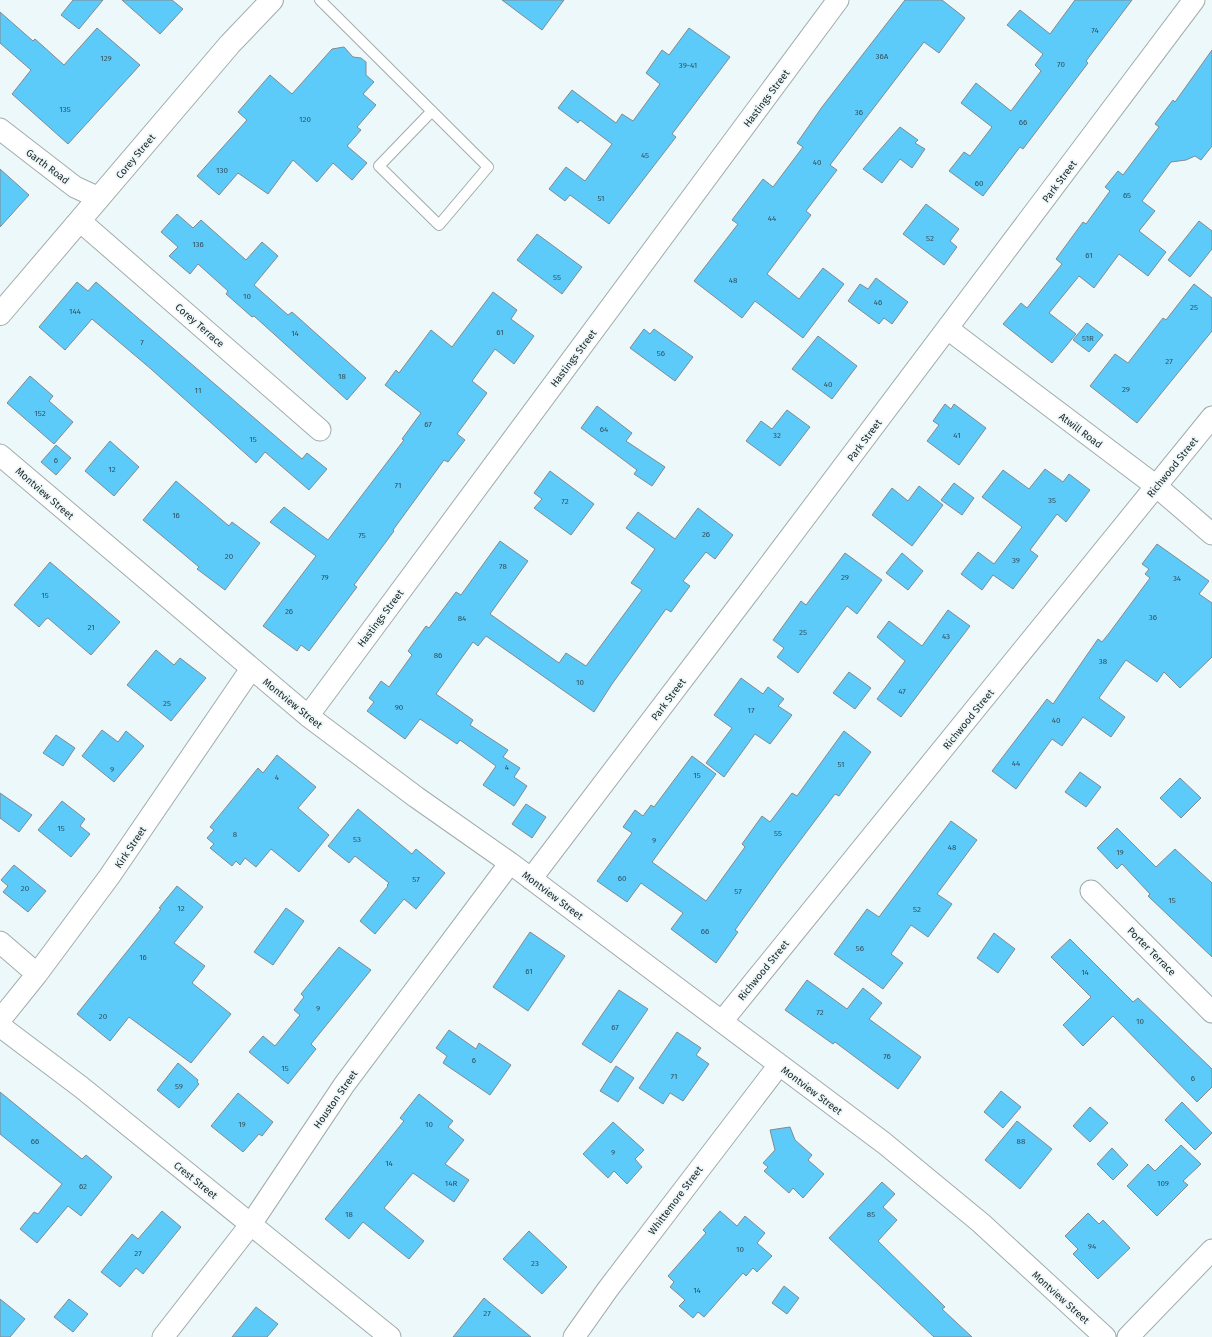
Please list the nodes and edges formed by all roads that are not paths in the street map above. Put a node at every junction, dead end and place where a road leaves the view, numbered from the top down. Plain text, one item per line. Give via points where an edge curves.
1 (272, 0) edge
2 (320, 0) edge
3 (838, 0) edge
4 (1194, 0) edge
5 (432, 111) junction
6 (0, 129) edge
7 (99, 198) junction
8 (80, 221) junction
9 (0, 314) edge
10 (948, 329) junction
11 (1212, 417) edge
12 (320, 430) dead end
13 (0, 455) edge
14 (1156, 486) junction
15 (1212, 534) edge
16 (251, 669) junction
17 (308, 716) junction
18 (510, 862) junction
19 (531, 879) junction
20 (1091, 891) dead end
21 (0, 942) edge
22 (37, 974) junction
23 (1212, 1012) edge
24 (0, 1020) edge
25 (722, 1020) junction
26 (0, 1026) edge
27 (779, 1065) junction
28 (250, 1224) junction
29 (1212, 1250) edge
30 (163, 1337) edge
31 (390, 1337) edge
32 (574, 1337) edge
33 (1105, 1337) edge
34 (1128, 1337) edge

1 - 7 street, Corey Street via 230,44
2 - 5 lane
3 - 17 street, Hastings Street
4 - 10 street, Park Street
5 - 5 lane via 379,166 439,225 488,166
6 - 7 street, Garth Road via 75,187
7 - 8 street, Corey Street
8 - 9 street, Corey Street
8 - 12 street, Corey Terrace
10 - 14 street, Atwill Road
10 - 19 street, Park Street
11 - 14 street, Richwood Street
13 - 16 street, Montview Street
14 - 15 street, Atwill Road
14 - 25 street, Richwood Street
16 - 17 street, Montview Street
16 - 22 street, Kirk Street via 109,877
17 - 18 street, Montview Street via 416,797
18 - 19 street, Montview Street
18 - 28 street, Houston Street via 344,1085
19 - 25 street, Montview Street
20 - 23 street, Porter Terrace
21 - 22 street
22 - 24 street, Kirk Street
25 - 27 street, Montview Street
26 - 28 street, Crest Street via 81,1087
27 - 32 street, Whittemore Street
27 - 33 street, Montview Street via 884,1143 981,1223
28 - 30 street, Houston Street
28 - 31 street, Crest Street
29 - 34 street

